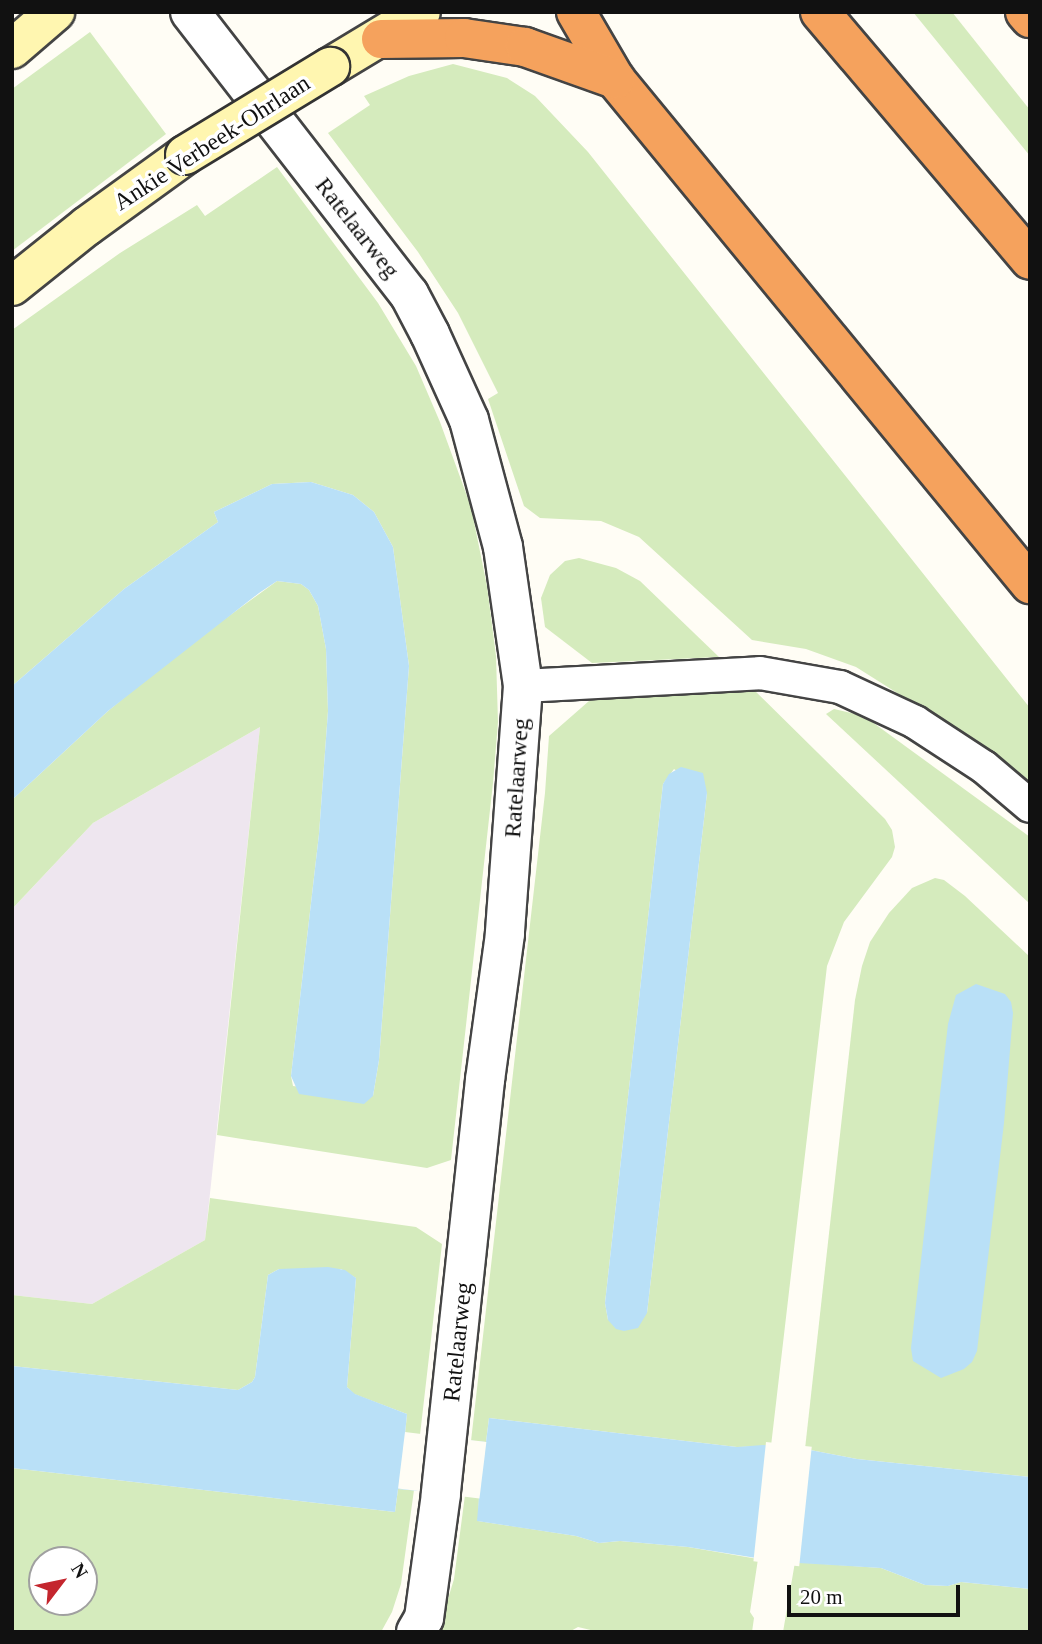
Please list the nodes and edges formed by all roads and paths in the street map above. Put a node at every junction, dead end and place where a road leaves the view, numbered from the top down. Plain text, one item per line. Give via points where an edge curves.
1 (55, 12) edge
2 (190, 12) edge
3 (421, 12) edge
4 (576, 12) edge
5 (820, 12) edge
6 (1025, 12) edge
7 (1030, 19) edge
8 (381, 39) junction
9 (12, 49) edge
10 (615, 79) junction
11 (1030, 260) edge
12 (12, 286) edge
13 (1030, 584) edge
14 (523, 686) junction
15 (1030, 806) edge
16 (416, 1632) edge

1 - 9 main road
2 - 14 street, Ratelaarweg via 408,294 430,334 469,420 499,534
3 - 8 main road, Ankie Verbeek-Ohrlaan
4 - 10 highway
5 - 11 highway
6 - 7 highway
8 - 10 highway via 464,38 524,47
8 - 12 main road, Ankie Verbeek-Ohrlaan, bridge via 185,155
10 - 13 highway
14 - 15 lane via 760,673 840,687 915,722 984,767
14 - 16 street, Ratelaarweg via 505,934 448,1438 424,1618

